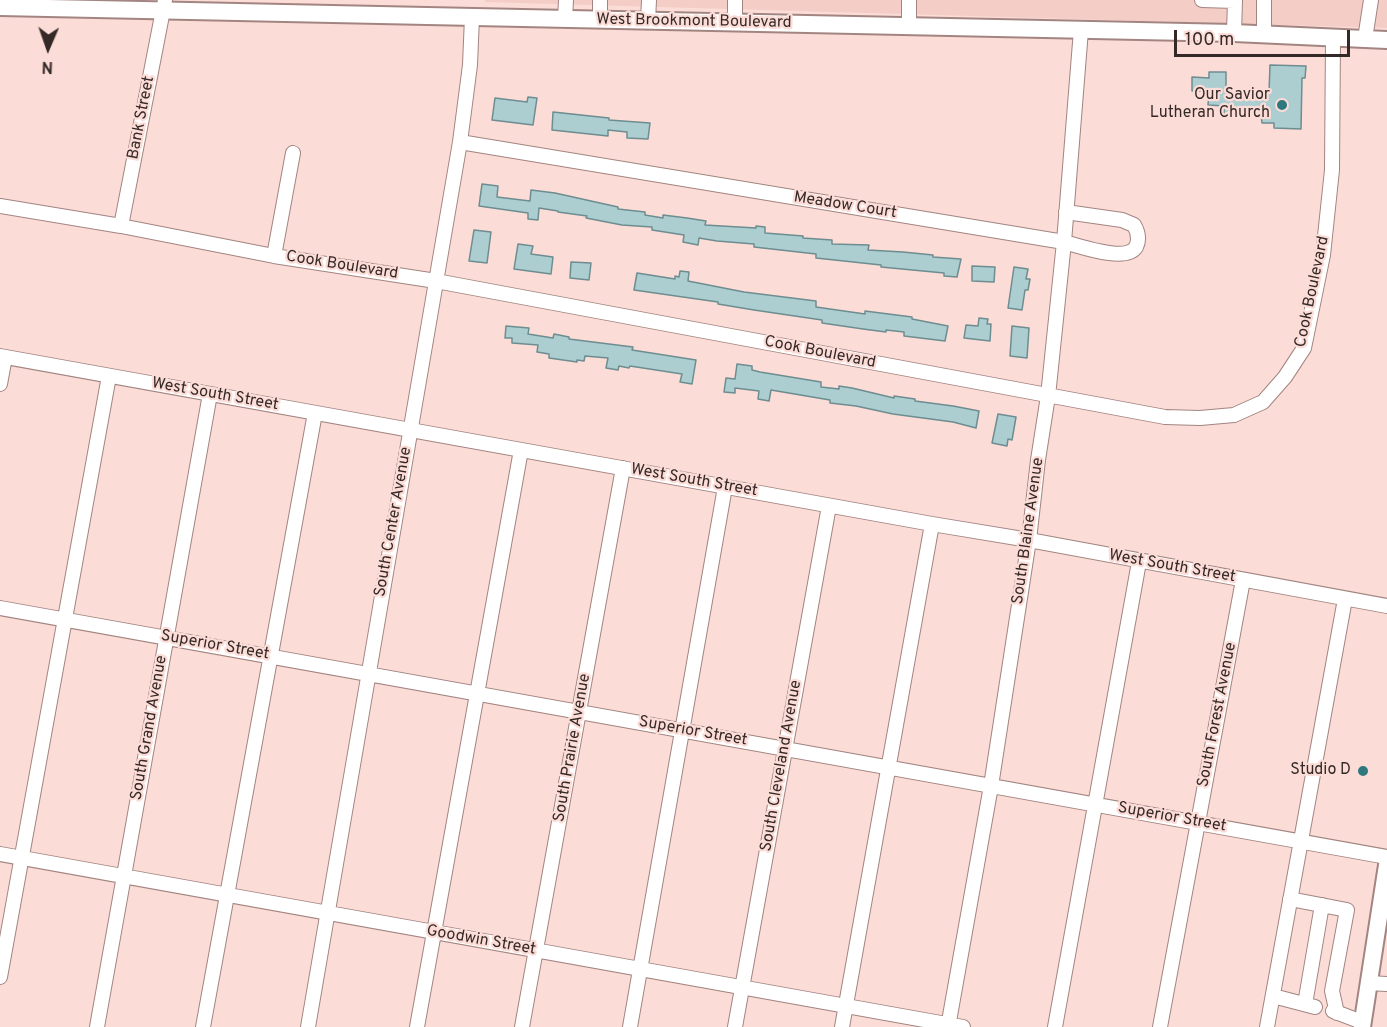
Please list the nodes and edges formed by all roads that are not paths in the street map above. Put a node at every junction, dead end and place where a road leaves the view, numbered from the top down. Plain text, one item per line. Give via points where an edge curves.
1 (566, 0) edge
2 (600, 0) edge
3 (649, 0) edge
4 (735, 0) edge
5 (909, 0) edge
6 (1202, 0) edge
7 (1234, 0) edge
8 (1264, 0) edge
9 (1371, 0) edge
10 (108, 4) edge
11 (163, 5) edge
12 (0, 6) edge
13 (472, 8) edge
14 (566, 19) junction
15 (600, 20) junction
16 (648, 21) junction
17 (735, 23) junction
18 (909, 26) junction
19 (1081, 30) junction
20 (1234, 33) junction
21 (1263, 34) junction
22 (1333, 37) junction
23 (1365, 39) junction
24 (1387, 40) edge
25 (460, 142) junction
26 (293, 153) dead end
27 (0, 206) edge
28 (1066, 212) junction
29 (121, 226) junction
30 (1064, 242) junction
31 (274, 256) junction
32 (436, 281) junction
33 (2, 357) edge
34 (109, 376) junction
35 (0, 384) edge
36 (210, 394) junction
37 (1048, 396) junction
38 (315, 413) junction
39 (410, 430) junction
40 (521, 450) junction
41 (623, 468) junction
42 (725, 487) junction
43 (829, 506) junction
44 (932, 524) junction
45 (1029, 540) junction
46 (1139, 561) junction
47 (1243, 580) junction
48 (1345, 599) junction
49 (1387, 606) edge
50 (0, 608) edge
51 (65, 619) junction
52 (166, 638) junction
53 (270, 656) junction
54 (368, 674) junction
55 (477, 693) junction
56 (579, 712) junction
57 (682, 730) junction
58 (786, 749) junction
59 (888, 767) junction
60 (991, 786) junction
61 (1095, 805) junction
62 (1198, 823) junction
63 (1301, 841) junction
64 (0, 854) edge
65 (1387, 857) edge
66 (21, 858) junction
67 (1387, 865) edge
68 (124, 877) junction
69 (227, 895) junction
70 (1290, 899) junction
71 (1322, 905) junction
72 (327, 913) junction
73 (434, 932) junction
74 (536, 951) junction
75 (640, 969) junction
76 (0, 977) edge
77 (1368, 983) junction
78 (1387, 984) edge
79 (742, 988) junction
80 (1273, 996) junction
81 (845, 1006) junction
82 (1362, 1024) edge
83 (953, 1026) edge
84 (97, 1027) edge
85 (203, 1027) edge
86 (308, 1027) edge
87 (417, 1027) edge
88 (522, 1027) edge
89 (630, 1027) edge
90 (735, 1027) edge
91 (842, 1027) edge
92 (1055, 1027) edge
93 (1160, 1027) edge
94 (1267, 1027) edge

1 - 14 street
2 - 15 street
3 - 16 street
4 - 17 street
5 - 18 street
6 - 7 street
7 - 20 street
8 - 21 street
9 - 23 street
10 - 11 main road, West Brookmont Boulevard
10 - 12 main road, West Brookmont Boulevard
11 - 13 main road, West Brookmont Boulevard
11 - 29 street, Bank Street
13 - 14 main road, West Brookmont Boulevard
13 - 25 street, South Center Avenue via 470,65
14 - 15 main road, West Brookmont Boulevard
15 - 16 main road, West Brookmont Boulevard
16 - 17 main road, West Brookmont Boulevard
17 - 18 main road, West Brookmont Boulevard
18 - 19 main road, West Brookmont Boulevard
19 - 20 main road, West Brookmont Boulevard
19 - 28 street, South Blaine Avenue
20 - 21 main road, West Brookmont Boulevard
21 - 22 main road, West Brookmont Boulevard
22 - 23 main road, West Brookmont Boulevard
22 - 37 street, Cook Boulevard via 1332,170 1323,255 1304,348 1286,377 1263,402 1234,415 1200,418 1164,417
23 - 24 main road, West Brookmont Boulevard
25 - 30 street, Meadow Court
25 - 32 street, South Center Avenue
26 - 31 street
27 - 29 street, Cook Boulevard
28 - 30 street, South Blaine Avenue
28 - 30 street, Meadow Court via 1134,225 1138,243 1127,254 1114,254
29 - 31 street, Cook Boulevard
30 - 37 street, South Blaine Avenue
31 - 32 street, Cook Boulevard
32 - 37 street, Cook Boulevard
32 - 39 street, South Center Avenue
33 - 34 street, West South Street
33 - 35 street
34 - 36 street, West South Street
34 - 51 street
36 - 38 street, West South Street
36 - 52 street, South Grand Avenue
37 - 45 street, South Blaine Avenue
38 - 39 street, West South Street
38 - 53 street
39 - 40 street, West South Street
39 - 54 street, South Center Avenue
40 - 41 street, West South Street
40 - 55 street
41 - 42 street, West South Street
41 - 56 street, South Prairie Avenue
42 - 43 street, West South Street
42 - 57 street
43 - 44 street, West South Street
43 - 58 street, South Cleveland Avenue
44 - 45 street, West South Street
44 - 59 street
45 - 46 street, West South Street
45 - 60 street, South Blaine Avenue
46 - 47 street, West South Street
46 - 61 street
47 - 48 street, West South Street
47 - 62 street, South Forest Avenue
48 - 49 street, West South Street
48 - 63 street
50 - 51 street, Superior Street
51 - 52 street, Superior Street
51 - 66 street
52 - 53 street, Superior Street
52 - 68 street, South Grand Avenue
53 - 54 street, Superior Street
53 - 69 street
54 - 55 street, Superior Street
54 - 72 street, South Center Avenue
55 - 56 street, Superior Street
55 - 73 street
56 - 57 street, Superior Street
56 - 74 street, South Prairie Avenue
57 - 58 street, Superior Street
57 - 75 street
58 - 59 street, Superior Street
58 - 79 street, South Cleveland Avenue
59 - 60 street, Superior Street
59 - 81 street
60 - 61 street, Superior Street
60 - 83 street, South Blaine Avenue
61 - 62 street, Superior Street
61 - 92 street
62 - 63 street, Superior Street
62 - 93 street, South Forest Avenue
63 - 65 street, Superior Street
63 - 70 street
64 - 66 street, Goodwin Street
66 - 68 street, Goodwin Street
66 - 76 street
67 - 77 main road
68 - 69 street, Goodwin Street
68 - 84 street, South Grand Avenue
69 - 72 street, Goodwin Street
69 - 85 street
70 - 71 street
70 - 80 street
71 - 80 street via 1310,1006
71 - 82 street via 1347,910 1332,991 1335,1012
72 - 73 street, Goodwin Street
72 - 86 street, South Center Avenue
73 - 74 street, Goodwin Street
73 - 87 street
74 - 75 street, Goodwin Street
74 - 88 street, South Prairie Avenue
75 - 79 street, Goodwin Street
75 - 89 street
77 - 78 street
77 - 82 main road
79 - 81 street, Goodwin Street
79 - 90 street, South Cleveland Avenue
80 - 94 street
81 - 83 street, Goodwin Street
81 - 91 street

